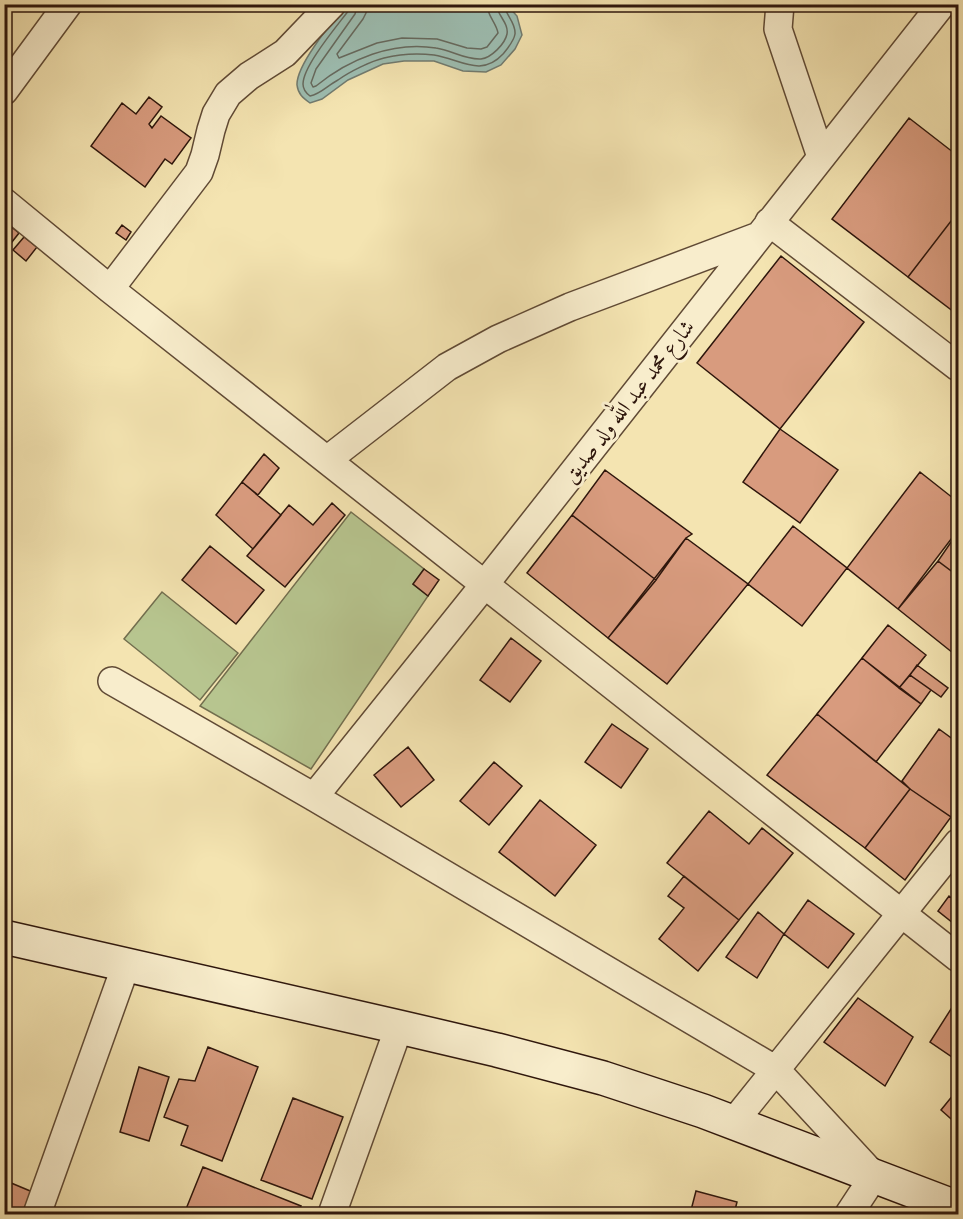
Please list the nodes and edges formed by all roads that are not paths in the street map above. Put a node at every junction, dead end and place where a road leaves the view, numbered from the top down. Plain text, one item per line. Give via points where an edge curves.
1 (68, 4) edge
2 (332, 4) edge
3 (780, 4) edge
4 (942, 4) edge
5 (4, 91) edge
6 (821, 157) junction
7 (4, 202) edge
8 (763, 229) junction
9 (110, 289) junction
10 (958, 367) edge
11 (327, 460) junction
12 (485, 584) junction
13 (112, 681) dead end
14 (314, 797) junction
15 (958, 843) edge
16 (903, 914) junction
17 (4, 937) edge
18 (958, 958) edge
19 (126, 965) junction
20 (399, 1027) junction
21 (776, 1070) junction
22 (733, 1123) junction
23 (874, 1176) junction
24 (958, 1208) edge
25 (37, 1215) edge
26 (332, 1215) edge
27 (849, 1215) edge

1 - 5 street
2 - 9 street via 285,53 228,94 216,114 199,172
3 - 6 street via 778,29
4 - 6 street, شارع محمد عبد الله ولد صديق
6 - 8 street, شارع محمد عبد الله ولد صديق
7 - 9 street
8 - 10 street
8 - 11 street via 498,339 447,367
8 - 12 street, شارع محمد عبد الله ولد صديق
9 - 11 street
11 - 12 street
12 - 14 street, شارع محمد عبد الله ولد صديق
12 - 16 street
13 - 14 street
14 - 21 street
15 - 16 street
16 - 18 street
16 - 21 street
17 - 19 street
19 - 20 street
19 - 25 street
20 - 22 street via 603,1078
20 - 26 street
21 - 22 street
21 - 23 street
22 - 23 street
23 - 24 street
23 - 27 street

